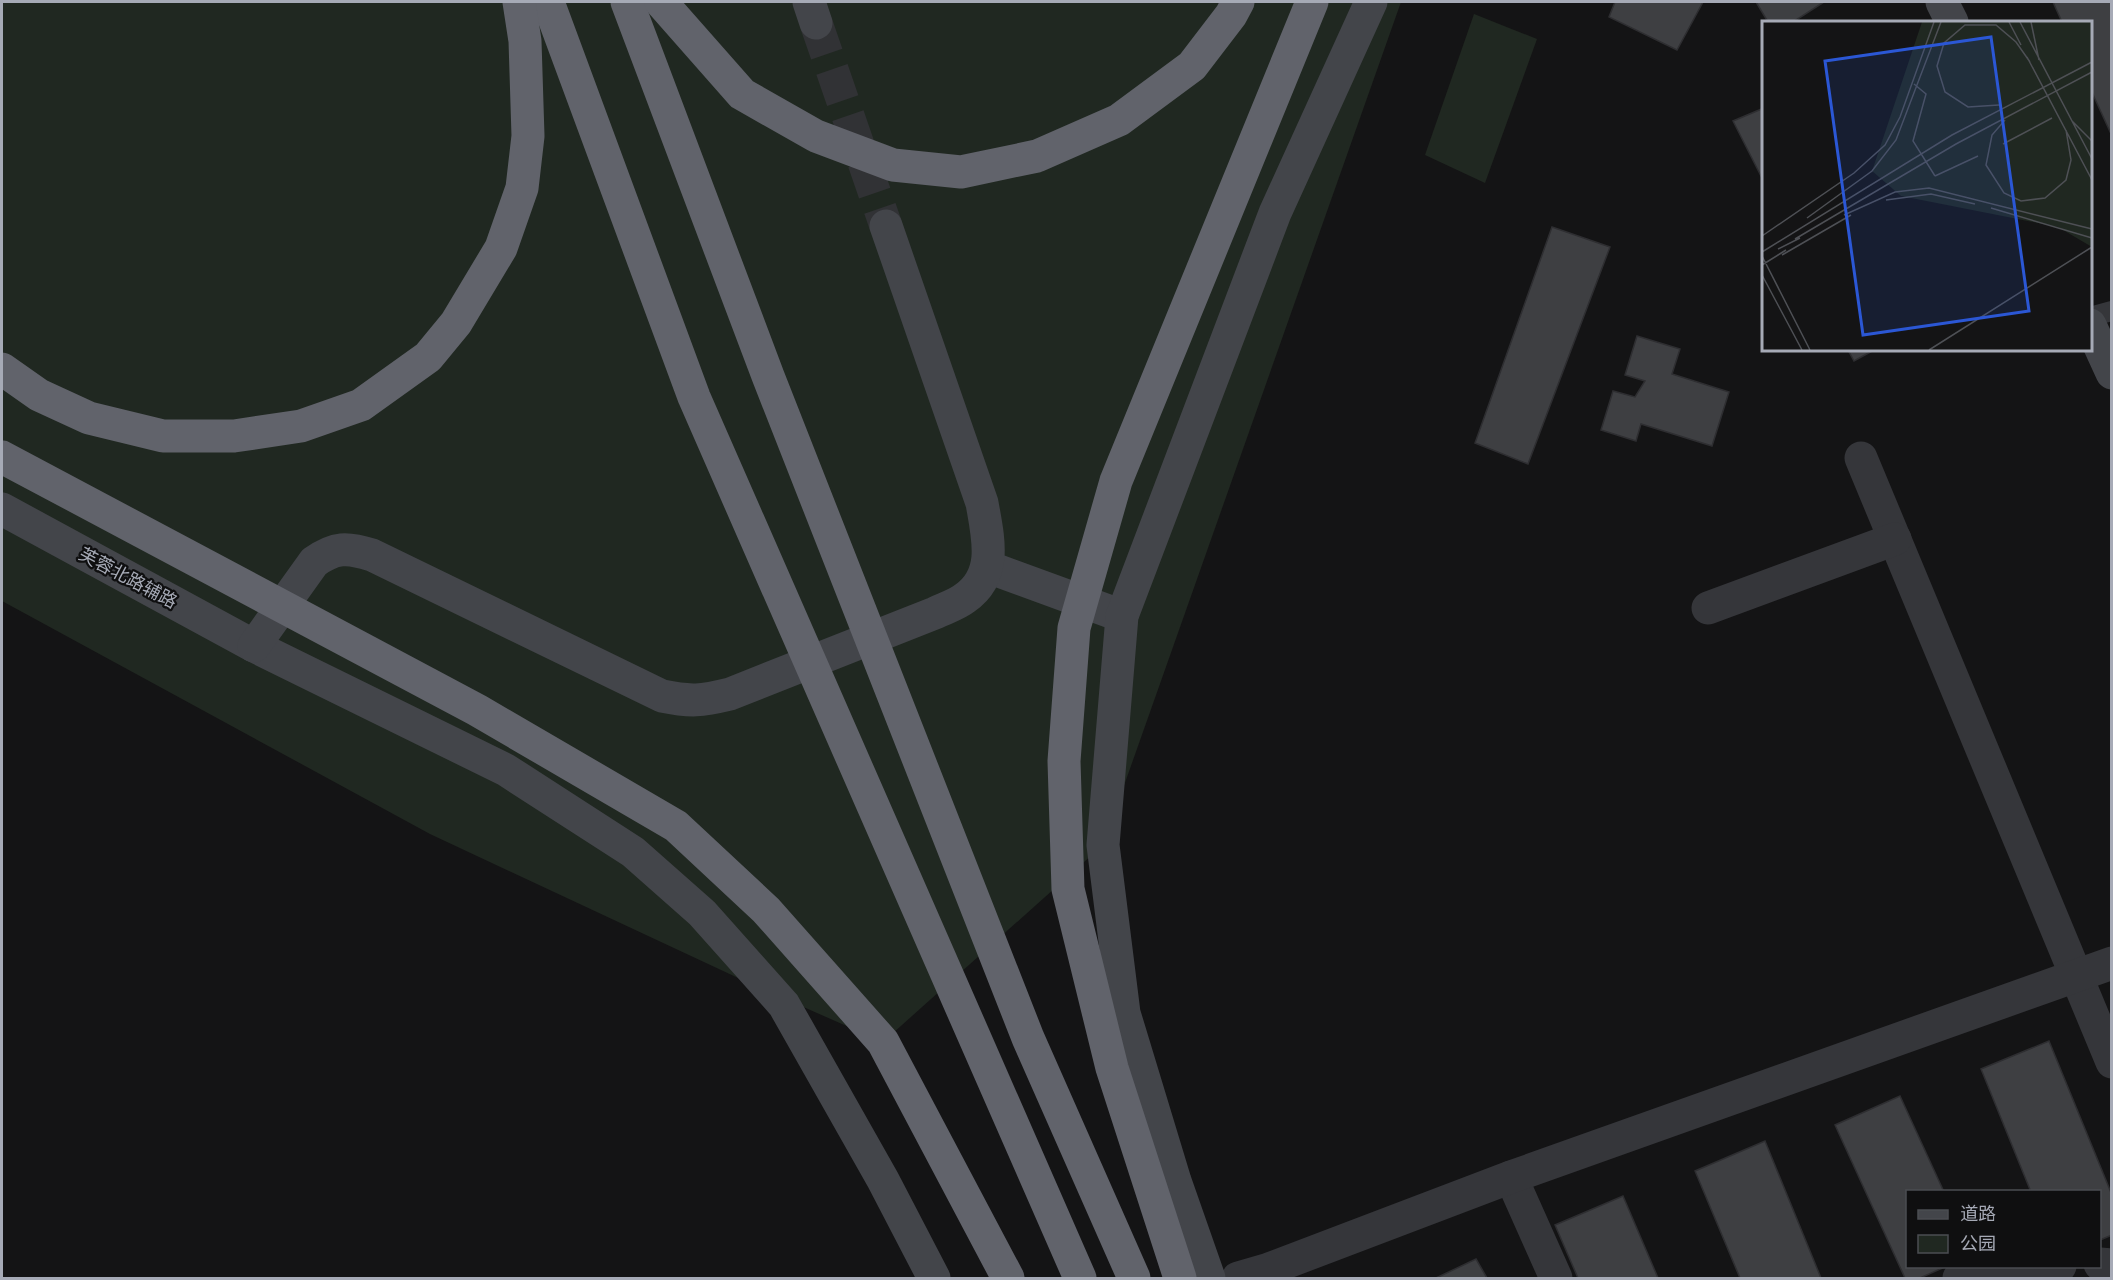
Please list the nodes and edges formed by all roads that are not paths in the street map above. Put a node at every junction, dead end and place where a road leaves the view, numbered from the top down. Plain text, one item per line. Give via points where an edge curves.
1 (519, 2) edge
2 (548, 2) edge
3 (627, 2) edge
4 (661, 2) edge
5 (1238, 2) edge
6 (1312, 2) edge
7 (1371, 2) edge
8 (1942, 2) edge
9 (1952, 21) edge
10 (886, 226) tunnel mouth
11 (2112, 310) edge
12 (2092, 317) edge
13 (2092, 327) edge
14 (2, 369) edge
15 (2112, 373) edge
16 (2, 457) edge
17 (1861, 458) dead end
18 (2, 509) edge
19 (1895, 539) junction
20 (988, 567) junction
21 (1708, 608) dead end
22 (1122, 616) junction
23 (254, 646) junction
24 (2112, 963) edge
25 (2076, 976) junction
26 (2112, 1062) edge
27 (1511, 1177) junction
28 (2036, 1268) edge
29 (934, 1278) edge
30 (1008, 1278) edge
31 (1080, 1278) edge
32 (1134, 1278) edge
33 (1182, 1278) edge
34 (1209, 1278) edge
35 (1238, 1278) edge
36 (1556, 1278) edge
37 (1959, 1278) edge

1 - 14 highway via 525,41 528,135 522,188 501,248 456,323 428,357 361,405 301,426 234,436 163,436 89,418 39,395
2 - 31 highway via 694,397
3 - 32 highway via 768,376 1028,1038
4 - 5 highway via 742,94 816,136 893,165 962,172 1037,156 1119,120 1192,66
6 - 33 highway via 1116,481 1074,628 1064,761 1068,889 1112,1068 1166,1240
7 - 22 street via 1275,213
8 - 9 street
10 - 20 street via 982,503
11 - 12 lane
13 - 15 street
16 - 30 highway via 477,710 676,825 766,910 883,1042
17 - 19 street
18 - 23 street, 芙蓉北路辅路
19 - 21 street
19 - 25 street
20 - 22 street
20 - 23 street via 979,586 964,599 935,613 730,694 702,701 662,696 357,550 328,552 314,562
22 - 34 street via 1103,845 1124,1013
23 - 29 street, 芙蓉北路辅路 via 506,770 633,852 702,913 784,1005
24 - 25 street
25 - 26 street
25 - 27 street
27 - 35 street
27 - 36 street
28 - 37 street

